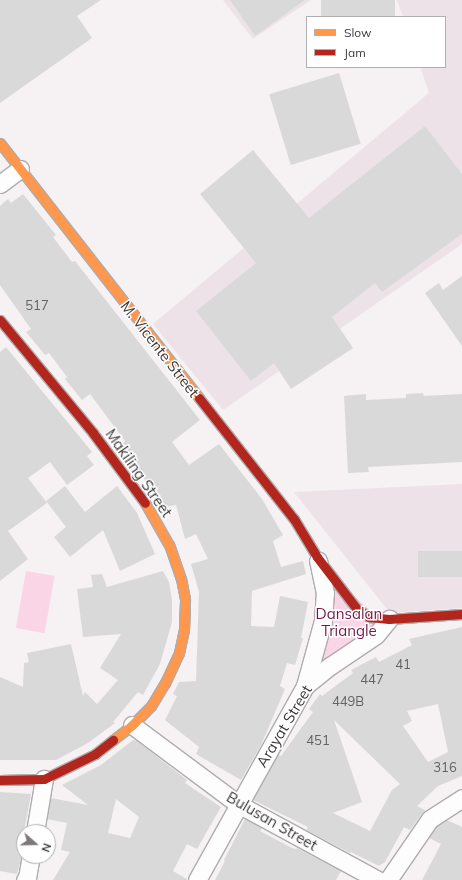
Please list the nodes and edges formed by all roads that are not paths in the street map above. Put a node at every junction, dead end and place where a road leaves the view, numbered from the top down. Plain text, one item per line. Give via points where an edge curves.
1 (0, 143) edge
2 (20, 169) junction
3 (0, 184) edge
4 (0, 320) edge
5 (317, 556) junction
6 (462, 614) edge
7 (389, 619) junction
8 (305, 686) junction
9 (132, 725) junction
10 (44, 779) junction
11 (0, 780) edge
12 (462, 798) edge
13 (238, 804) junction
14 (36, 824) edge
15 (29, 864) edge
16 (25, 880) edge
17 (196, 880) edge
18 (378, 880) edge
19 (388, 880) edge

1 - 2 street, M. Vicente Street
2 - 3 street
2 - 5 street, M. Vicente Street via 294,518
4 - 9 street, Makiling Street via 93,433 150,509 169,545 181,579 185,618 179,653 152,706
5 - 7 street, M. Vicente Street via 356,608 369,617
5 - 8 street, M. Vicente Street via 325,593 323,620
6 - 7 street
7 - 8 street, Arayat Street via 376,635
8 - 13 street, Arayat Street
9 - 10 street, Makiling Street via 95,754 69,769
9 - 13 street, Bulusan Street
10 - 11 street, Makiling Street
10 - 14 street
12 - 19 street via 430,819
13 - 17 street, Arayat Street
13 - 18 street, Bulusan Street
15 - 16 street

